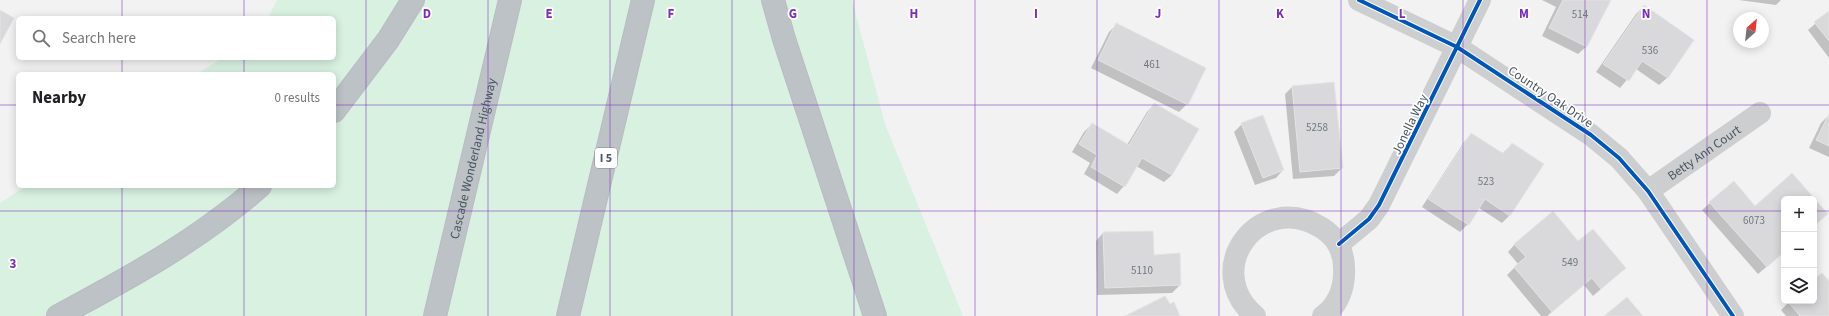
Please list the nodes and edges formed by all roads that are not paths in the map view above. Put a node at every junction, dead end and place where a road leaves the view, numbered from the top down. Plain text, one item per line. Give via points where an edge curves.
1 (413, 0) edge
2 (510, 0) edge
3 (643, 0) edge
4 (773, 0) edge
5 (1359, 0) edge
6 (1480, 0) edge
7 (1457, 47) junction
8 (336, 108) edge
9 (1760, 113) dead end
10 (258, 188) edge
11 (1648, 191) junction
12 (1339, 244) junction
13 (58, 316) edge
14 (435, 316) edge
15 (568, 316) edge
16 (875, 316) edge
17 (1255, 316) edge
18 (1323, 316) edge
19 (1733, 316) edge

1 - 8 highway via 388,40
2 - 14 highway, Cascade Wonderland Highway
3 - 15 highway, I 5
4 - 16 highway
5 - 7 street, Country Oak Drive
6 - 7 street, Jonella Way
7 - 11 street, Country Oak Drive via 1591,135 1619,158
7 - 12 street, Jonella Way via 1379,205 1368,219
9 - 11 street, Betty Ann Court
10 - 13 highway via 241,203 146,269
11 - 19 street, Country Oak Drive
12 - 17 street via 1326,230 1310,220 1292,216 1274,218 1257,226 1244,240 1235,256 1233,275 1237,293 1246,308
12 - 18 street via 1345,280 1339,298

